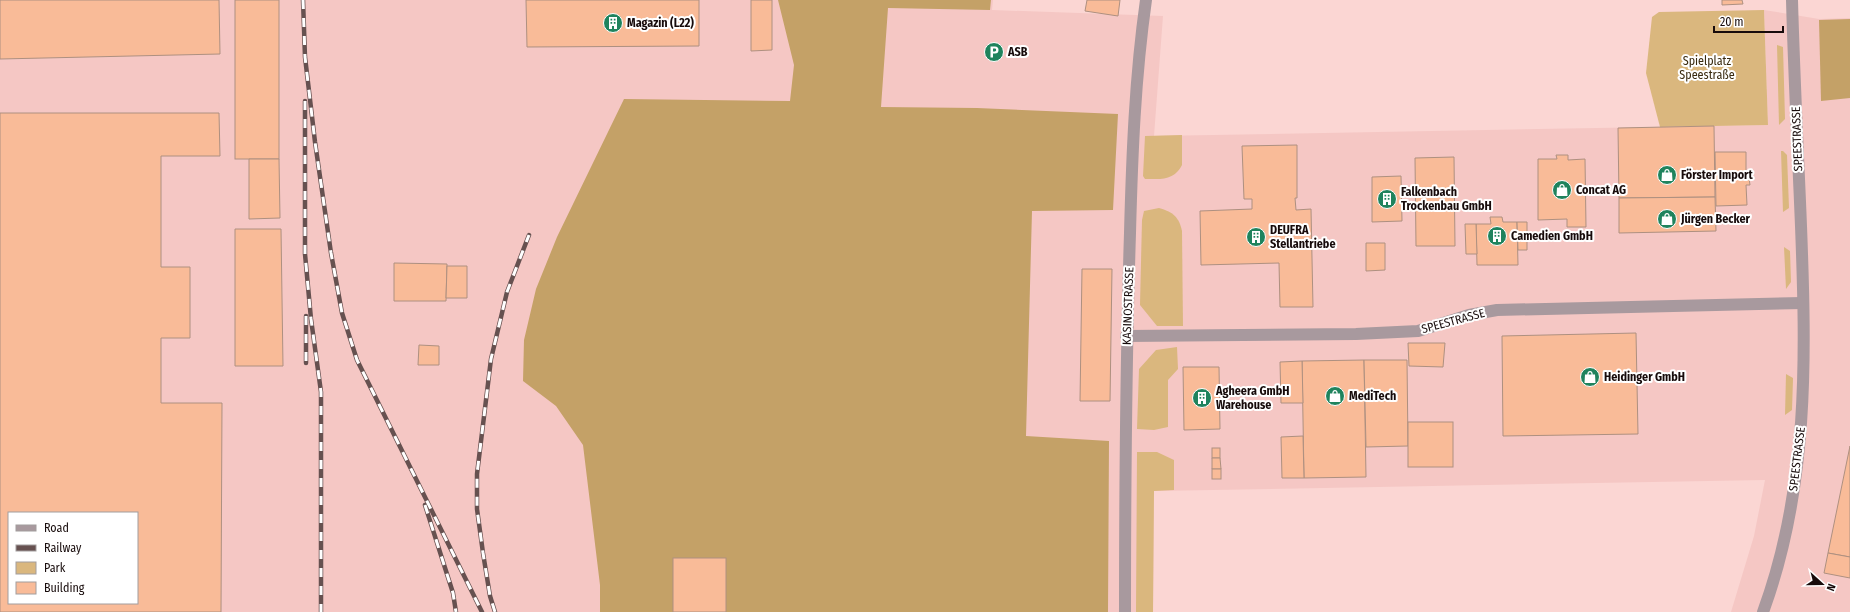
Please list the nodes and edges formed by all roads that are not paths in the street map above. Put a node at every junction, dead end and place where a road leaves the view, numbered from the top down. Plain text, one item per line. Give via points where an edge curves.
1 (1146, 0) edge
2 (1792, 0) edge
3 (1803, 302) junction
4 (1126, 336) junction
5 (1125, 612) edge
6 (1763, 612) edge

1 - 4 street, KASINOSTRASSE via 1137,82
2 - 3 street, SPEESTRASSE
3 - 4 street, SPEESTRASSE via 1497,310 1469,315 1418,331 1379,333
3 - 6 street, SPEESTRASSE via 1805,374 1799,458 1790,517
4 - 5 street, KASINOSTRASSE

